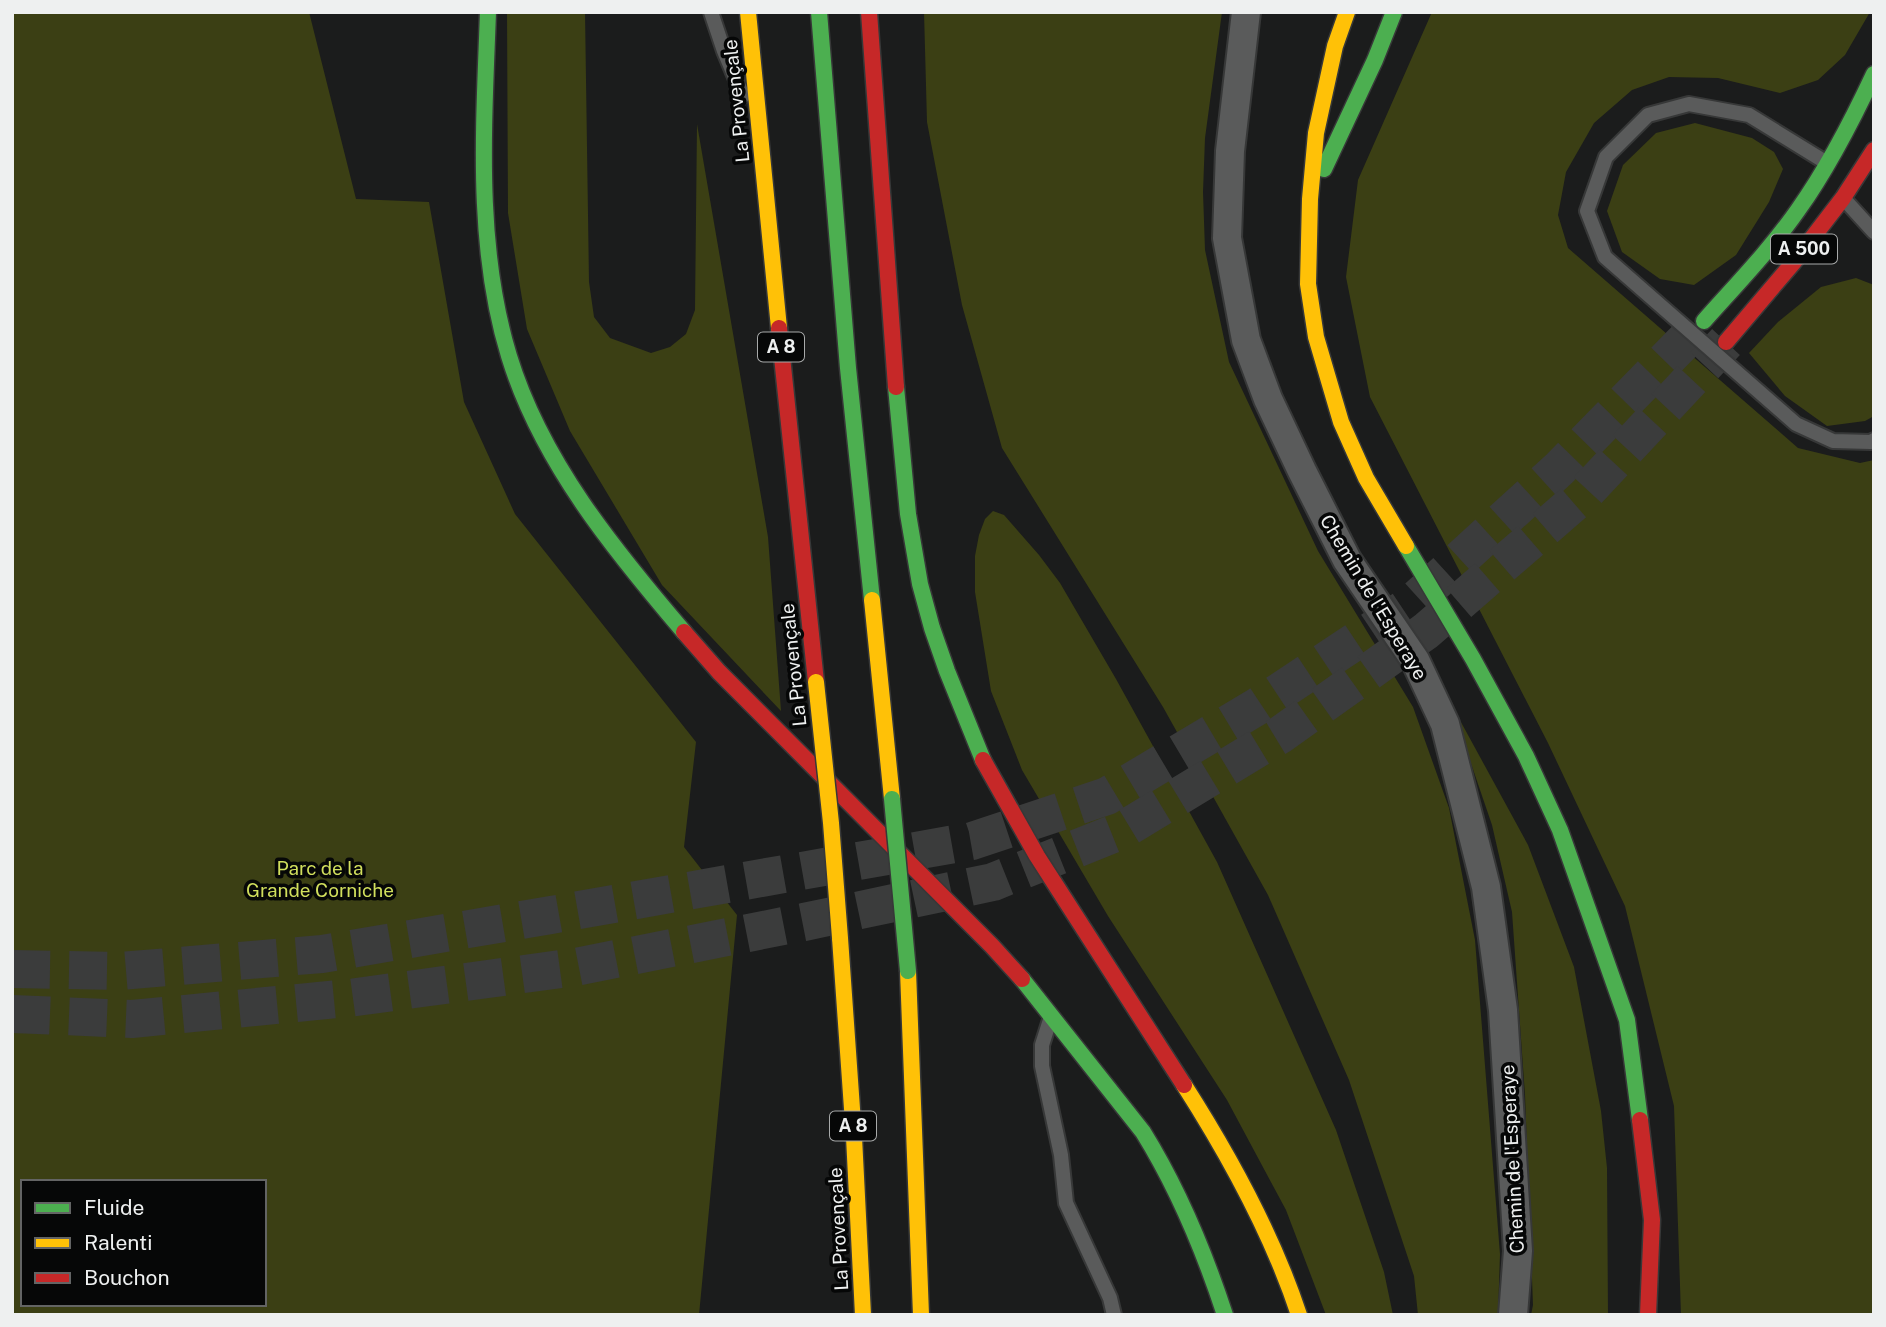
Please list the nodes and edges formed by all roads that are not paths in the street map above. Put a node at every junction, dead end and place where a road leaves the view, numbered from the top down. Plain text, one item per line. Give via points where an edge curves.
1 (488, 12) edge
2 (711, 12) edge
3 (748, 12) edge
4 (819, 12) edge
5 (869, 12) edge
6 (1246, 12) edge
7 (1347, 12) edge
8 (1394, 12) edge
9 (1874, 74) edge
10 (762, 142) junction
11 (1874, 150) edge
12 (1828, 164) junction
13 (1843, 198) junction
14 (1310, 199) junction
15 (1874, 232) edge
16 (1704, 321) tunnel mouth
17 (1726, 342) tunnel mouth
18 (1874, 440) edge
19 (1052, 1016) junction
20 (863, 1315) edge
21 (921, 1315) edge
22 (1114, 1315) edge
23 (1225, 1315) edge
24 (1299, 1315) edge
25 (1513, 1315) edge
26 (1648, 1315) edge

1 - 19 highway via 484,174 488,249 511,365 540,431 621,556 699,650 992,946
2 - 10 lane
3 - 10 highway, La Provençale / A 8
4 - 21 highway, bridge via 848,368 908,971
5 - 24 highway via 904,477 927,615 944,667 981,757 1023,832 1193,1097 1259,1212
6 - 25 street, Chemin de l'Esperaye via 1230,150 1227,238 1246,340 1268,399 1347,560 1415,660 1445,724 1486,887 1503,1010 1518,1251
7 - 14 highway via 1316,133
8 - 14 highway
9 - 12 highway, A 500
10 - 20 highway, La Provençale / A 8, bridge via 831,823
11 - 13 highway, A 500
12 - 16 highway, A 500 via 1798,210
12 - 18 lane via 1749,116 1689,104 1648,116 1606,157 1587,211 1605,257 1796,424 1833,442
13 - 15 lane
13 - 17 highway, A 500
14 - 26 highway via 1308,284 1316,337 1341,422 1366,478 1525,756 1560,830 1627,1020 1652,1220
19 - 22 lane via 1042,1045 1042,1066 1066,1203
19 - 23 highway via 1157,1154 1183,1202

